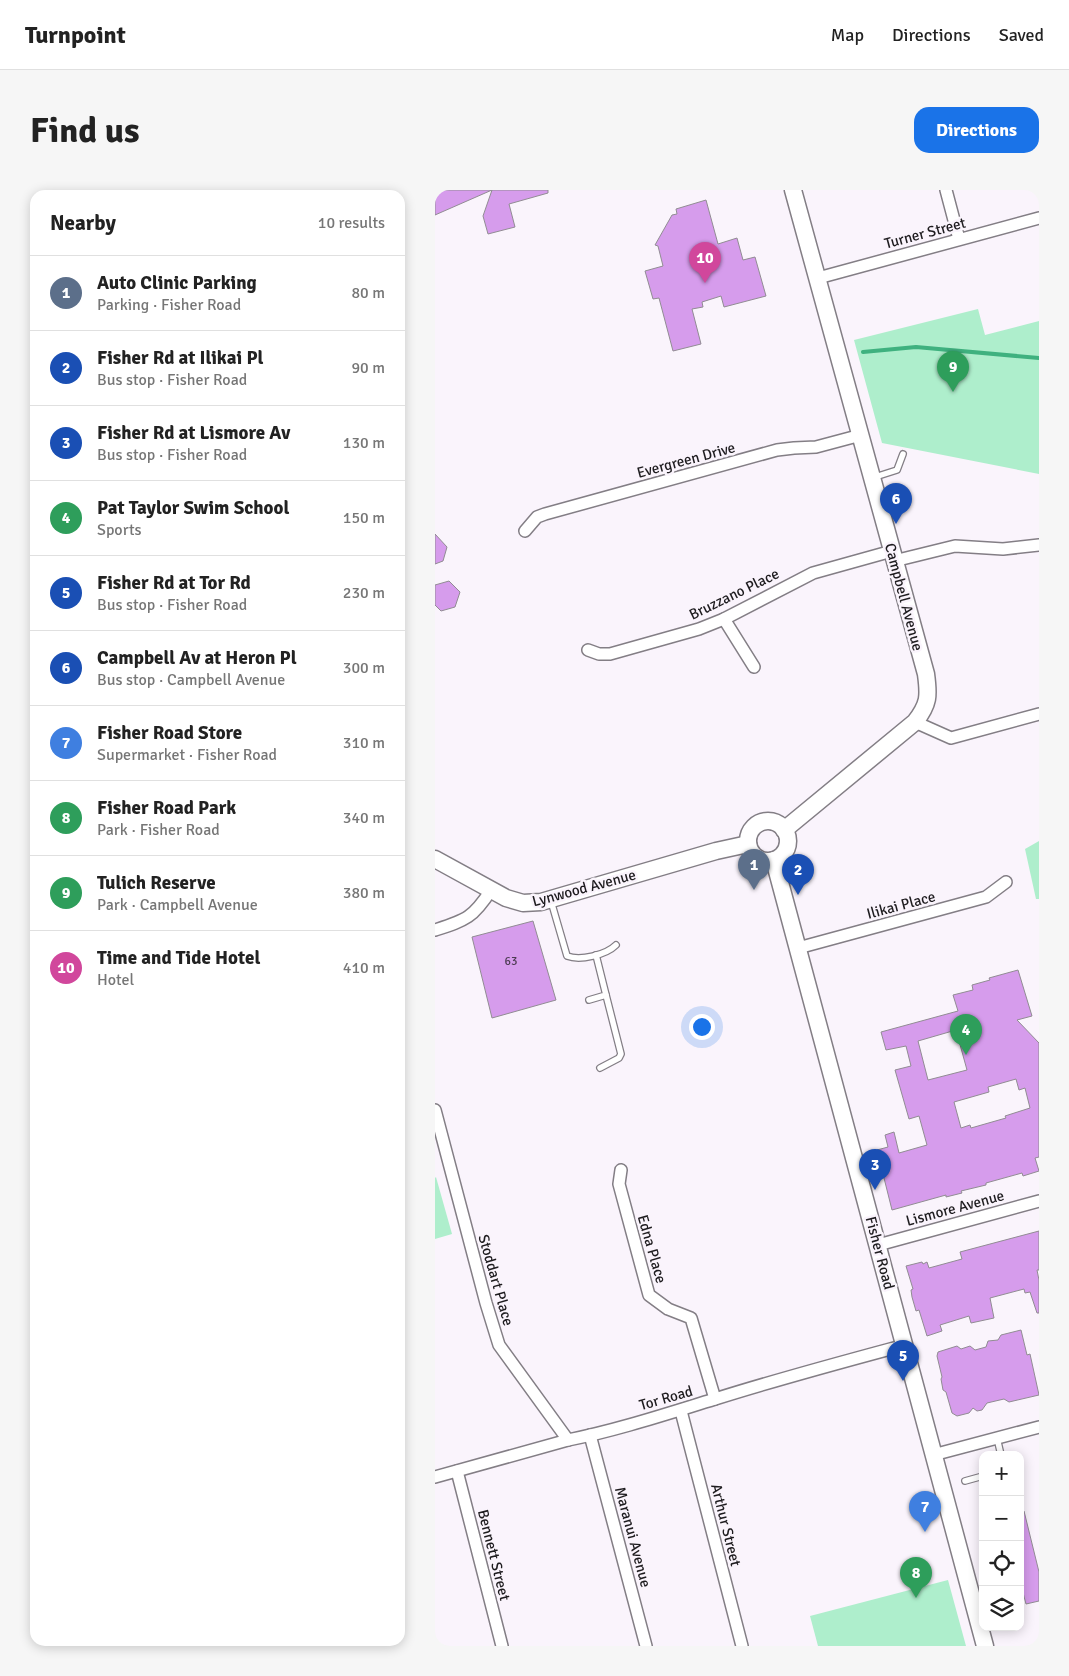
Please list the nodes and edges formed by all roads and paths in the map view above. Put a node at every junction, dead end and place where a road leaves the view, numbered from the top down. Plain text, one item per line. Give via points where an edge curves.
1 (793, 190) edge
2 (947, 190) edge
3 (1039, 218) edge
4 (959, 239) junction
5 (818, 278) junction
6 (861, 435) junction
7 (903, 454) dead end
8 (873, 477) junction
9 (525, 531) dead end
10 (1039, 545) edge
11 (893, 556) junction
12 (724, 618) junction
13 (588, 650) dead end
14 (754, 667) dead end
15 (1039, 714) edge
16 (915, 722) junction
17 (784, 830) junction
18 (748, 844) junction
19 (435, 859) edge
20 (774, 860) junction
21 (1007, 882) dead end
22 (491, 890) junction
23 (551, 899) junction
24 (435, 930) edge
25 (616, 945) dead end
26 (798, 948) junction
27 (596, 955) junction
28 (606, 995) junction
29 (589, 1000) dead end
30 (600, 1068) dead end
31 (435, 1110) edge
32 (621, 1170) dead end
33 (1039, 1201) edge
34 (878, 1245) junction
35 (905, 1344) junction
36 (715, 1399) junction
37 (681, 1411) junction
38 (1039, 1427) edge
39 (590, 1435) junction
40 (997, 1438) junction
41 (568, 1440) junction
42 (1000, 1451) edge
43 (933, 1455) junction
44 (457, 1471) junction
45 (435, 1477) edge
46 (979, 1477) edge
47 (965, 1481) dead end
48 (502, 1646) edge
49 (646, 1646) edge
50 (742, 1646) edge
51 (985, 1646) edge

1 - 5 main road, Campbell Avenue
2 - 4 street
3 - 4 street, Turner Street
4 - 5 street, Turner Street
5 - 6 main road, Campbell Avenue
6 - 8 main road, Campbell Avenue
6 - 9 street, Evergreen Drive via 816,447 777,450 545,514 537,517
7 - 8 lane via 897,470
8 - 11 main road, Campbell Avenue
10 - 11 street, Bruzzano Place via 1003,549 955,546
11 - 12 street, Bruzzano Place via 813,573
11 - 16 main road, Campbell Avenue via 927,684 928,700
12 - 13 street, Bruzzano Place via 699,629 628,650 610,654
12 - 14 street
15 - 16 street via 951,738
16 - 17 main road, Campbell Avenue
17 - 18 main road via 774,822 761,823 751,832
17 - 20 main road via 787,845 783,854
18 - 20 main road via 755,856
18 - 23 main road, Lynwood Avenue
19 - 22 main road, Lynwood Avenue
20 - 26 main road, Fisher Road
21 - 26 street, Ilikai Place via 986,897
22 - 23 main road, Lynwood Avenue via 523,903
22 - 24 street via 469,918
23 - 27 lane via 567,956
25 - 27 lane
26 - 34 main road, Fisher Road
27 - 28 lane
28 - 29 lane
28 - 30 lane via 621,1054
31 - 41 street, Stoddart Place via 499,1345
32 - 36 street, Edna Place via 619,1184 649,1294 668,1309 691,1318
33 - 34 street, Lismore Avenue
34 - 35 main road, Fisher Road
35 - 36 street, Tor Road
35 - 43 main road, Fisher Road
36 - 37 street, Tor Road
37 - 39 street, Tor Road
37 - 50 street, Arthur Street
38 - 40 street
39 - 41 street, Tor Road
39 - 49 street, Maranui Avenue
40 - 42 lane
40 - 43 street
41 - 44 street, Tor Road
43 - 51 main road, Fisher Road
44 - 45 street, Tor Road
44 - 48 street, Bennett Street
46 - 47 lane

